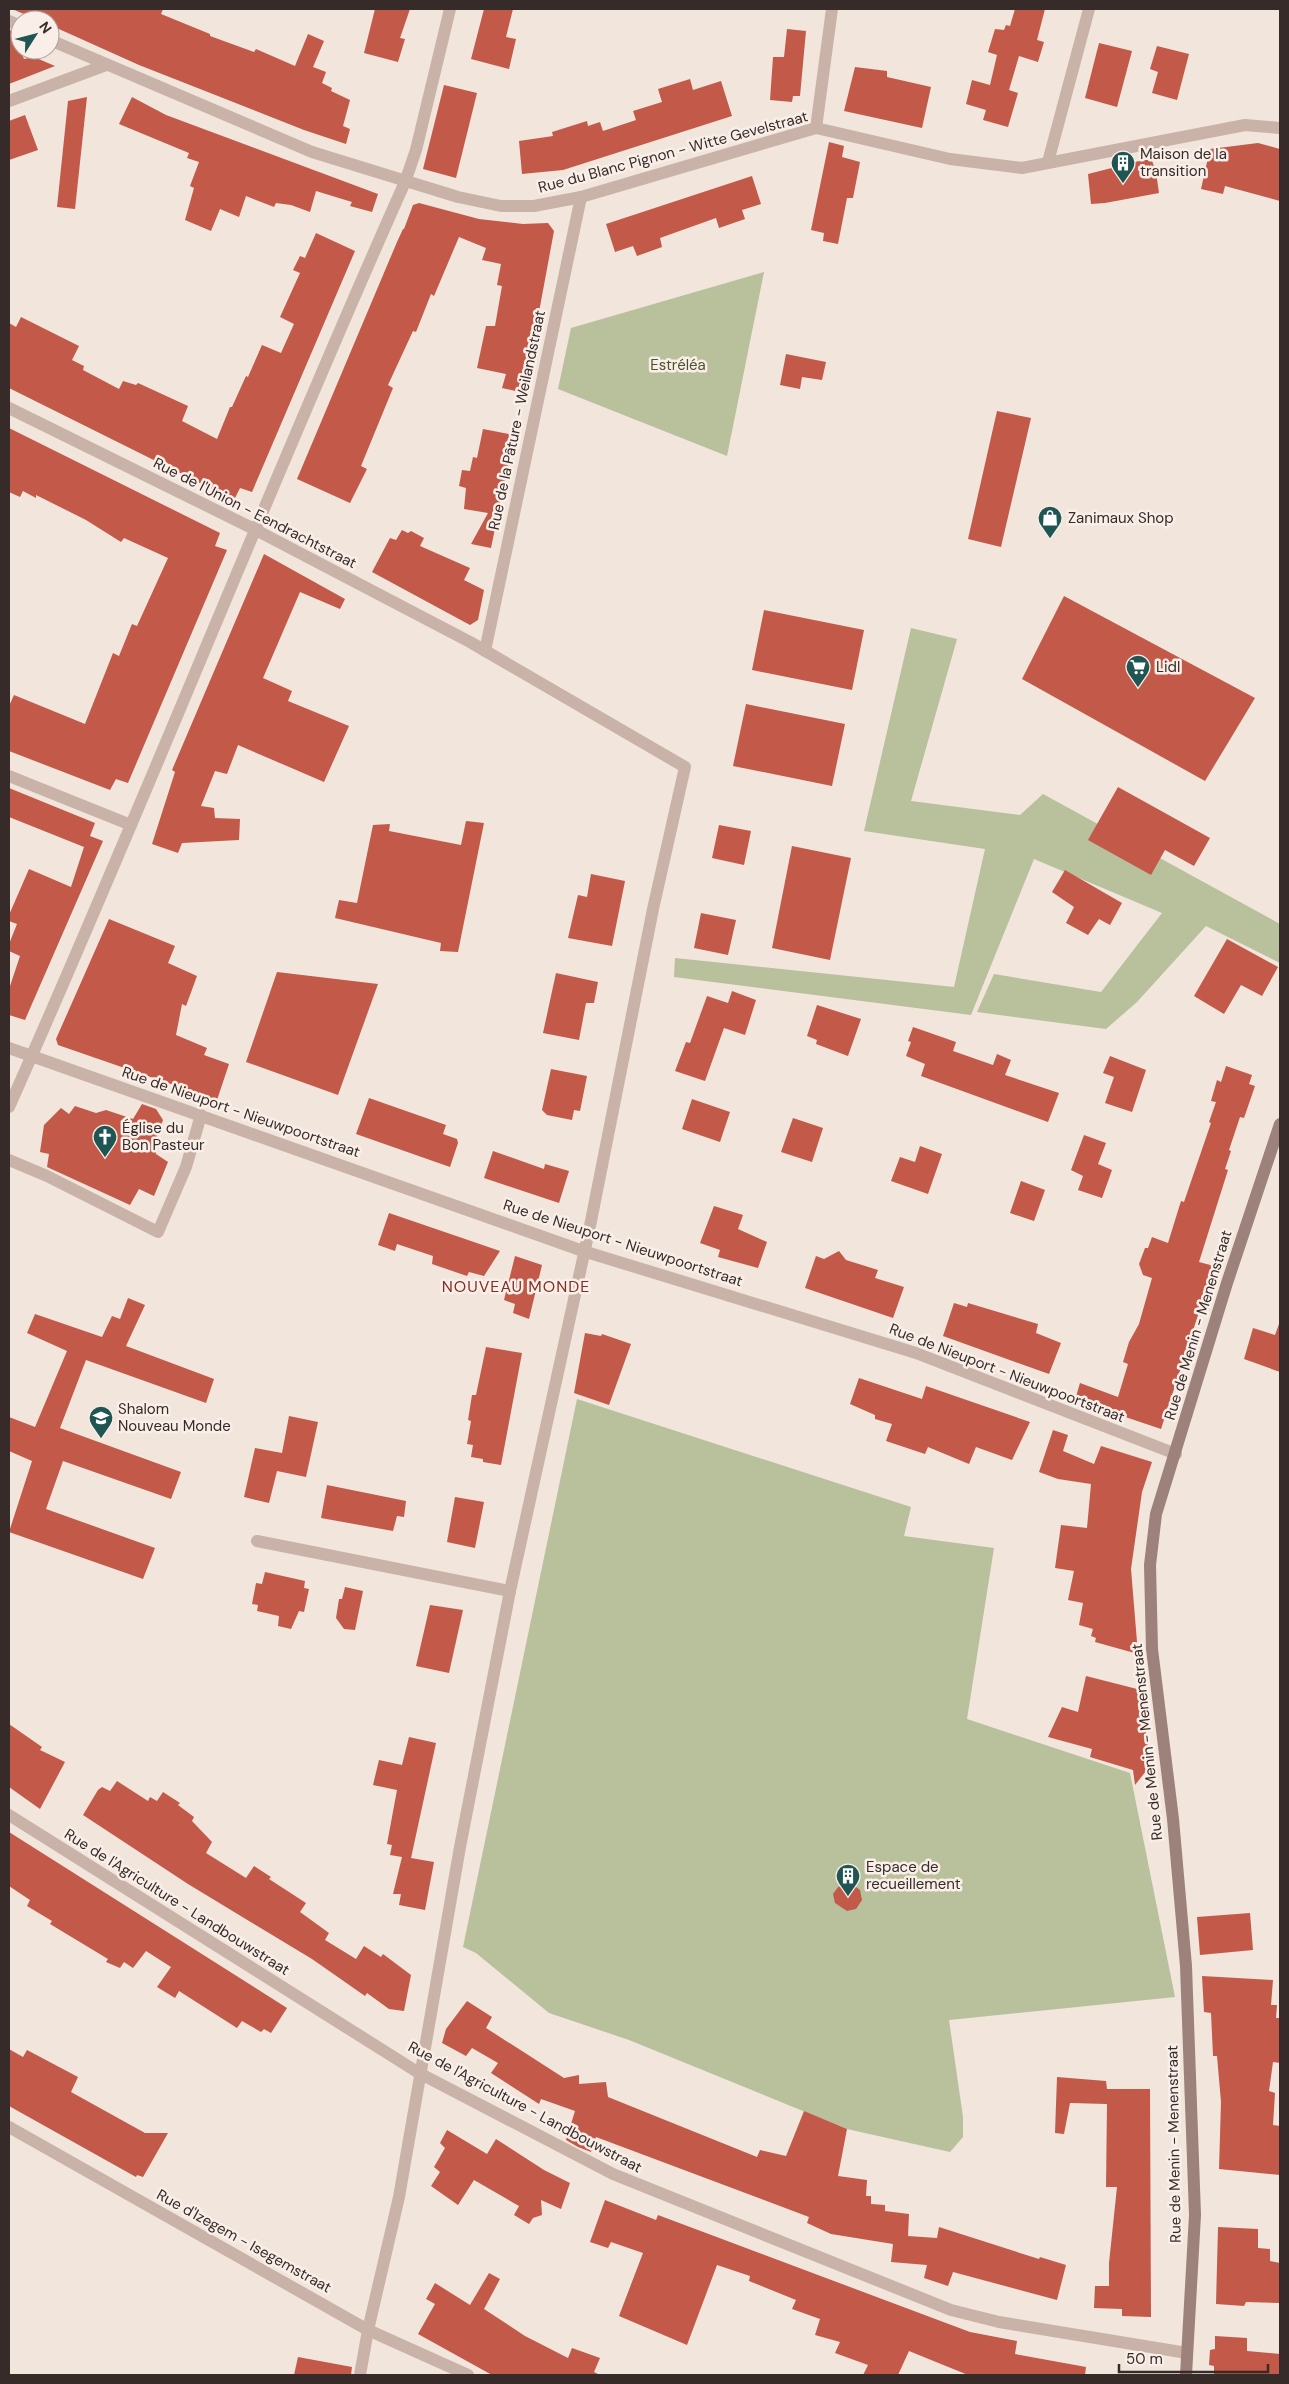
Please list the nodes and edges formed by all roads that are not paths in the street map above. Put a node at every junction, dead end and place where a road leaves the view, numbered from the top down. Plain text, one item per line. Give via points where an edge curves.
1 (450, 9) edge
2 (832, 9) edge
3 (1089, 9) edge
4 (60, 44) edge
5 (106, 65) junction
6 (9, 101) edge
7 (816, 128) junction
8 (1280, 128) edge
9 (1048, 162) junction
10 (405, 182) junction
11 (581, 197) junction
12 (9, 408) edge
13 (254, 529) junction
14 (485, 650) junction
15 (9, 776) edge
16 (130, 825) junction
17 (9, 1048) edge
18 (32, 1056) junction
19 (9, 1107) edge
20 (201, 1115) junction
21 (1280, 1124) edge
22 (9, 1160) edge
23 (583, 1251) junction
24 (1176, 1454) junction
25 (257, 1541) dead end
26 (510, 1591) junction
27 (9, 1815) edge
28 (419, 2073) junction
29 (9, 2127) edge
30 (368, 2330) junction
31 (1187, 2353) junction
32 (360, 2375) edge
33 (468, 2375) edge
34 (1186, 2375) edge

1 - 10 street via 416,150
2 - 7 street
3 - 9 street
4 - 5 street, Rue du Blanc Pignon - Witte Gevelstraat
5 - 6 street
5 - 10 street, Rue du Blanc Pignon - Witte Gevelstraat via 312,152
7 - 9 street, Rue du Blanc Pignon - Witte Gevelstraat via 950,160 1022,168
7 - 11 street, Rue du Blanc Pignon - Witte Gevelstraat
8 - 9 street, Rue du Blanc Pignon - Witte Gevelstraat via 1245,125
10 - 11 street, Rue du Blanc Pignon - Witte Gevelstraat via 501,206 534,206
10 - 13 street
11 - 14 street, Rue de la Pâture - Weilandstraat
12 - 13 street, Rue de l'Union - Eendrachtstraat
13 - 14 street, Rue de l'Union - Eendrachtstraat
13 - 16 street
14 - 23 street, Rue de l'Union - Eendrachtstraat via 685,767
15 - 16 street
16 - 18 street
17 - 18 street, Rue de Nieuport - Nieuwpoortstraat
18 - 19 street
18 - 20 street, Rue de Nieuport - Nieuwpoortstraat
20 - 22 street via 186,1167 158,1232
20 - 23 street, Rue de Nieuport - Nieuwpoortstraat
21 - 24 street, Rue de Menin - Menenstraat via 1227,1283
23 - 24 street, Rue de Nieuport - Nieuwpoortstraat via 916,1353
23 - 26 street
24 - 31 street, Rue de Menin - Menenstraat via 1156,1514 1150,1601 1152,1649 1173,1819 1186,1966 1195,2214
25 - 26 street
26 - 28 street
27 - 28 street, Rue de l'Agriculture - Landbouwstraat
28 - 30 street via 399,2197
28 - 31 street, Rue de l'Agriculture - Landbouwstraat via 613,2174 951,2310 999,2322
29 - 30 street, Rue d'Izegem - Isegemstraat
30 - 32 street
30 - 33 street, Rue d'Izegem - Isegemstraat
31 - 34 street, Rue de Menin - Menenstraat

